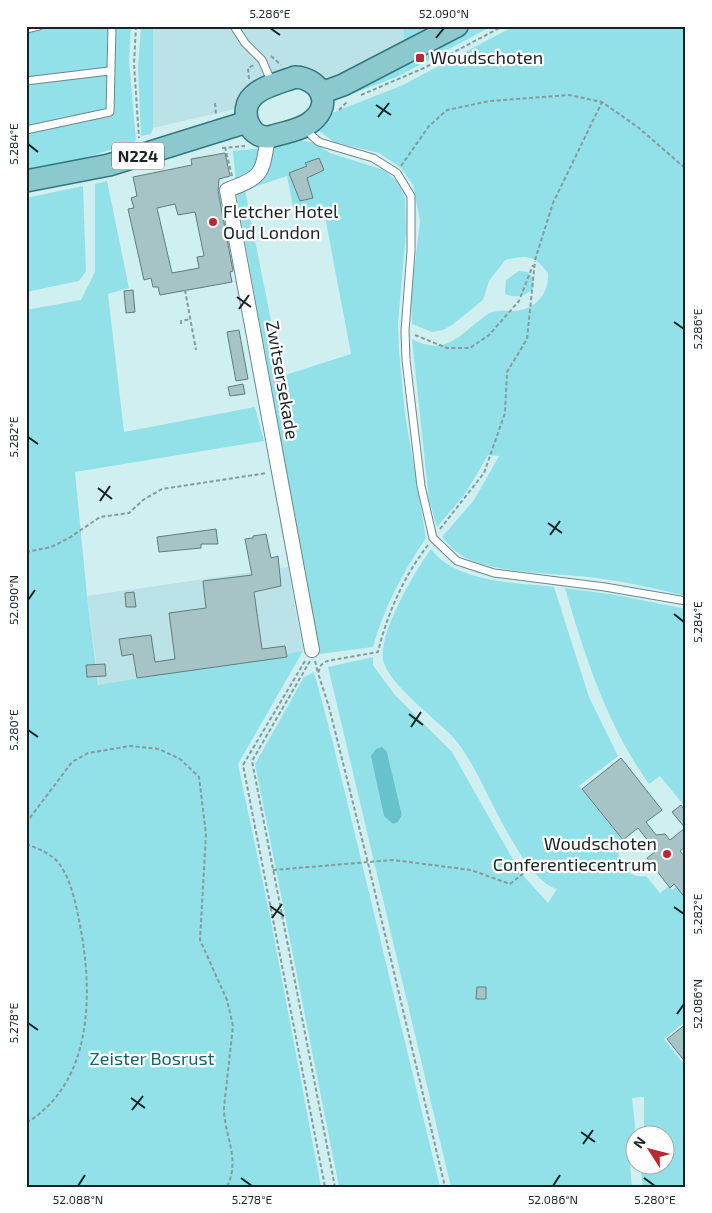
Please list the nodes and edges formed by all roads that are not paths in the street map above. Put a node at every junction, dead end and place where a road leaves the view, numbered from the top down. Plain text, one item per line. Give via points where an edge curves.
1 (39, 26) edge
2 (112, 26) edge
3 (234, 26) edge
4 (457, 26) edge
5 (26, 29) edge
6 (110, 70) junction
7 (26, 81) edge
8 (273, 85) junction
9 (321, 93) junction
10 (247, 122) junction
11 (305, 126) junction
12 (26, 130) edge
13 (268, 142) junction
14 (26, 181) edge
15 (686, 601) edge
16 (312, 650) road end

1 - 5 lane
2 - 6 lane
3 - 8 lane via 262,60
4 - 9 main road via 343,85
6 - 7 lane
6 - 12 lane via 110,112
8 - 9 main road via 302,77 317,85
8 - 10 main road via 252,96 246,111
9 - 11 main road via 322,108
10 - 13 main road
10 - 14 main road, N224 via 109,164
11 - 13 main road
11 - 15 lane via 319,142 373,158 397,173 411,196 406,360 421,486 433,538 457,561 494,573
13 - 16 street, Zwitsersekade via 266,159 253,180 227,190

